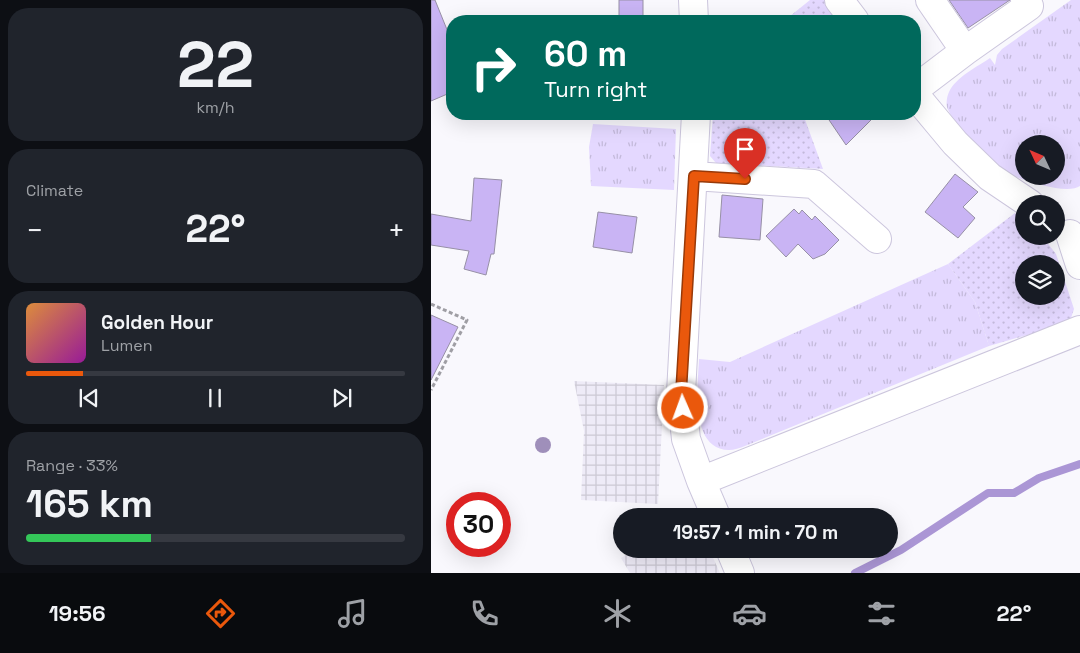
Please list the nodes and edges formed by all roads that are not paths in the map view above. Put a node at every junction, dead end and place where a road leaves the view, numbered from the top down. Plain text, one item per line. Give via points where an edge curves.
1 (693, 0) edge
2 (839, 0) edge
3 (929, 0) edge
4 (1025, 0) edge
5 (694, 15) edge
6 (850, 15) edge
7 (965, 50) junction
8 (921, 84) edge
9 (921, 102) edge
10 (696, 120) edge
11 (694, 176) junction
12 (1017, 195) edge
13 (1069, 225) edge
14 (877, 239) dead end
15 (1080, 265) edge
16 (1080, 330) edge
17 (701, 481) junction
18 (713, 508) edge
19 (734, 558) edge
20 (741, 573) edge

1 - 5 street
2 - 6 street
3 - 7 street
4 - 7 street via 1029,6
7 - 8 street
9 - 12 street via 955,143 990,177
10 - 11 street
11 - 14 street via 814,184
11 - 17 street via 681,393 686,439
13 - 15 street
16 - 17 street
17 - 18 street
19 - 20 street

